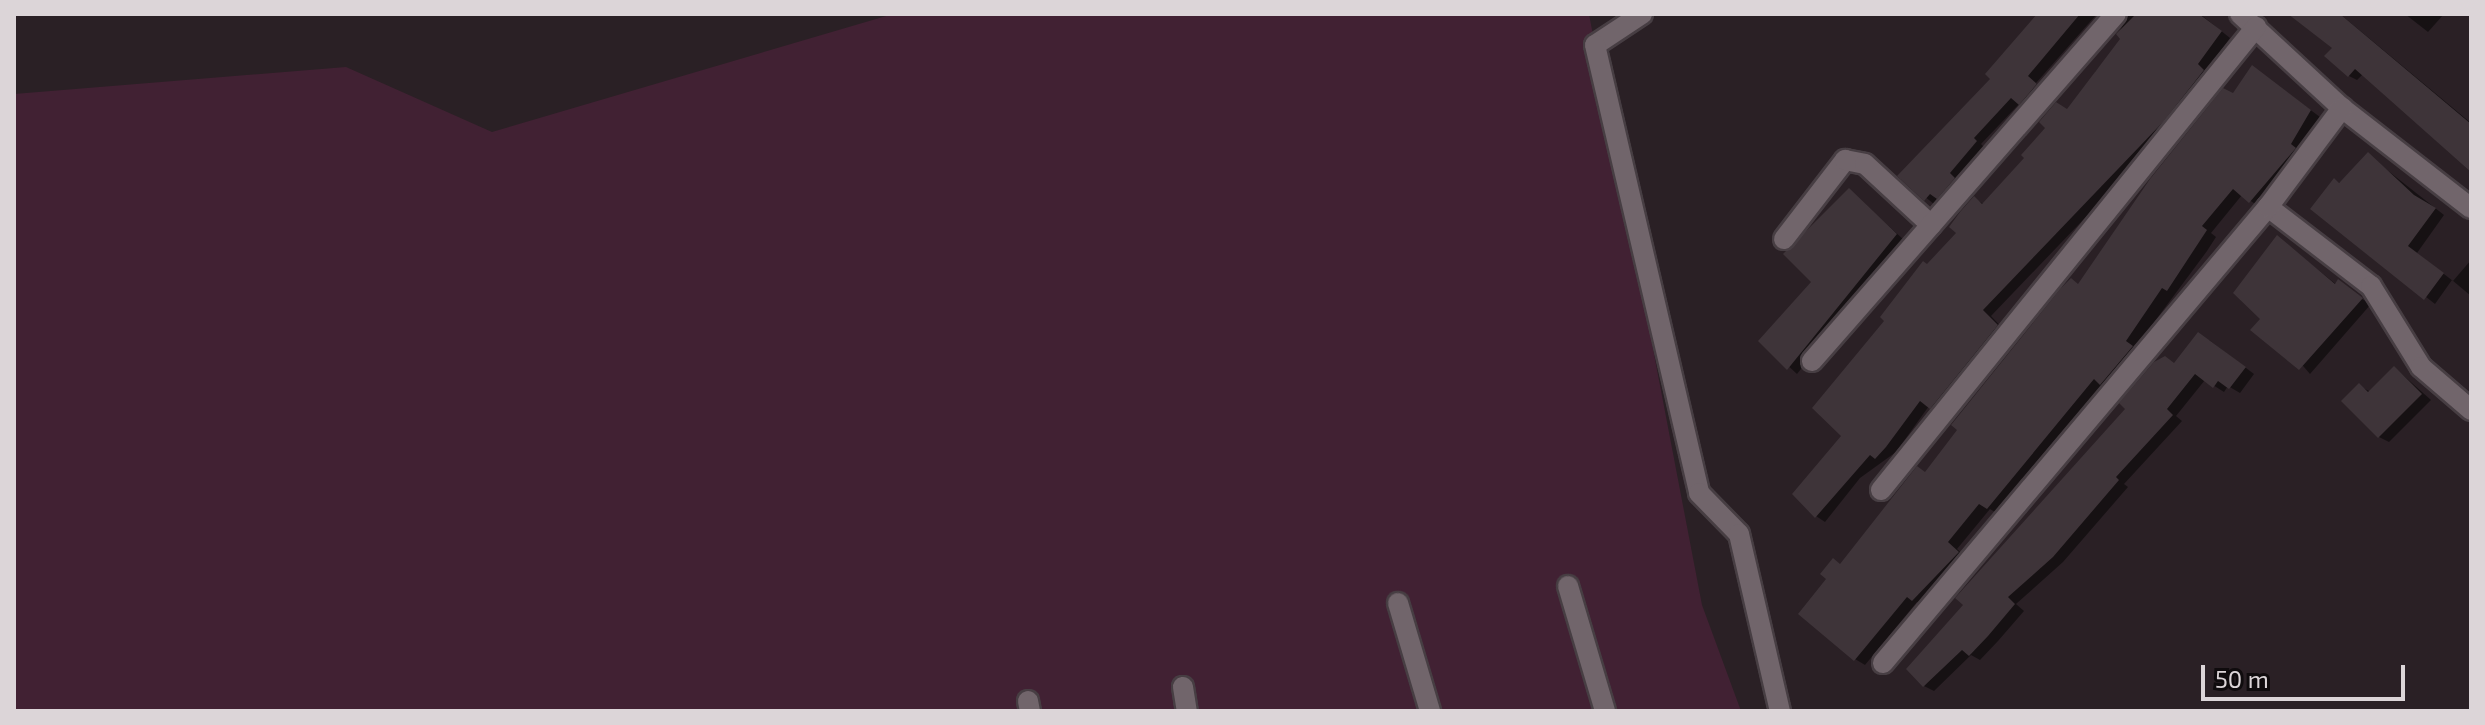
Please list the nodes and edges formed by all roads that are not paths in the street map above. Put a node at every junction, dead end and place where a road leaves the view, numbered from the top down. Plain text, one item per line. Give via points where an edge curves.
1 (1642, 14) edge
2 (2116, 14) edge
3 (2248, 21) edge
4 (2342, 108) junction
5 (2268, 207) junction
6 (2471, 208) edge
7 (1931, 225) junction
8 (1784, 239) dead end
9 (1812, 361) dead end
10 (2471, 410) edge
11 (1881, 490) dead end
12 (1568, 586) dead end
13 (1398, 603) dead end
14 (1883, 663) dead end
15 (1183, 687) dead end
16 (1187, 711) edge
17 (1430, 711) edge
18 (1605, 711) edge
19 (1780, 711) edge

1 - 19 street via 1595,45 1699,493 1739,534
2 - 7 street
3 - 4 street
3 - 11 street
4 - 5 street
4 - 6 street
5 - 10 street via 2371,286 2421,367
5 - 14 street
7 - 8 street via 1865,164 1845,160
7 - 9 street
12 - 18 street
13 - 17 street
15 - 16 street

